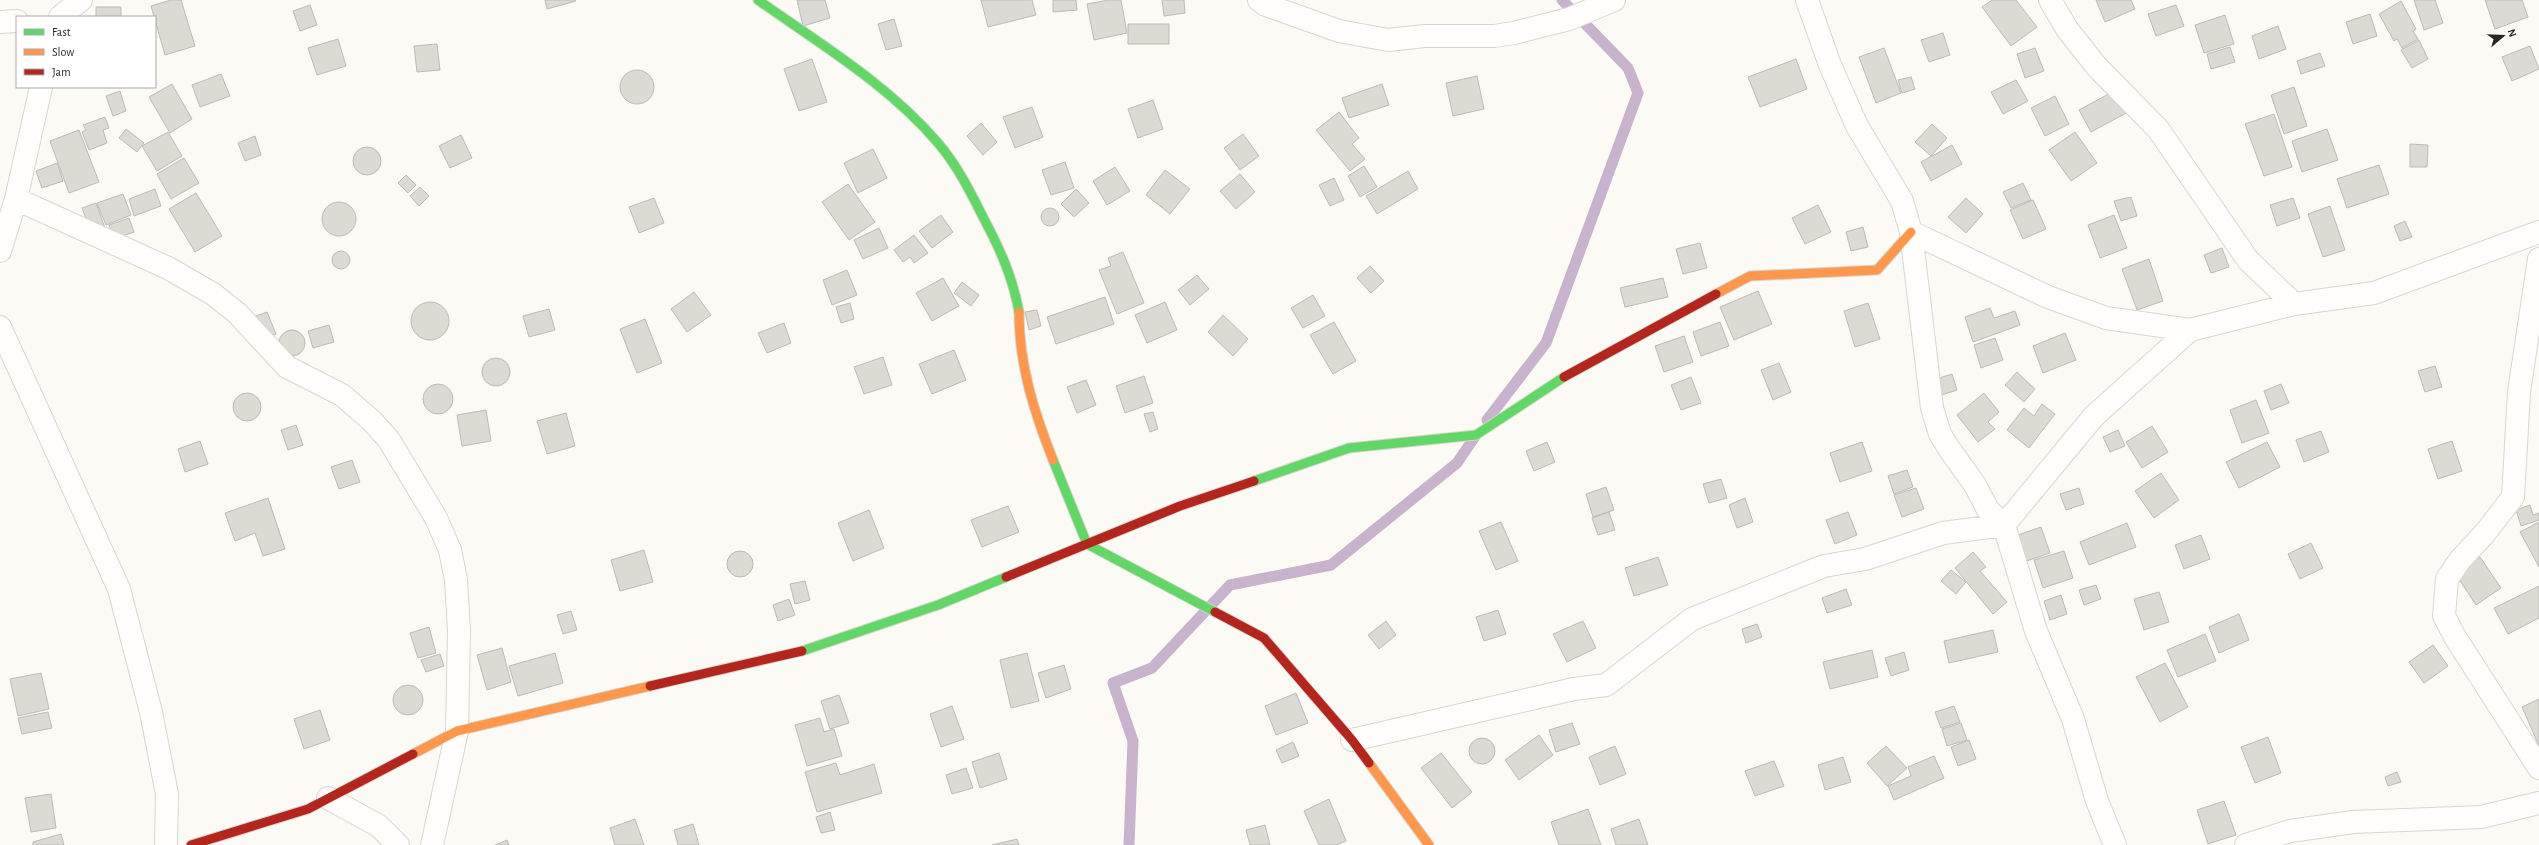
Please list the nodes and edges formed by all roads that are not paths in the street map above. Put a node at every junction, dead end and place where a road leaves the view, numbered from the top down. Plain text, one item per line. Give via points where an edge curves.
1 (81, 0) edge
2 (758, 0) edge
3 (1259, 0) edge
4 (1614, 0) edge
5 (1807, 0) edge
6 (2050, 0) edge
7 (61, 16) edge
8 (16, 21) edge
9 (0, 22) edge
10 (41, 88) edge
11 (16, 199) junction
12 (1911, 232) junction
13 (2539, 232) edge
14 (0, 251) edge
15 (2539, 259) edge
16 (2294, 304) junction
17 (0, 326) edge
18 (2190, 330) junction
19 (2004, 525) junction
20 (1087, 544) junction
21 (457, 731) junction
22 (1352, 740) junction
23 (2539, 768) edge
24 (328, 798) junction
25 (2539, 803) edge
26 (166, 845) edge
27 (191, 845) edge
28 (398, 845) edge
29 (432, 845) edge
30 (1429, 845) edge
31 (2115, 845) edge
32 (2246, 845) edge

1 - 7 street
2 - 20 street via 860,72 904,109 939,144 970,191 998,245 1014,284 1020,312 1022,365 1034,413
3 - 4 street via 1266,5 1338,31 1388,40 1425,36 1494,36 1569,19
5 - 12 street via 1830,65 1857,126 1902,201
6 - 16 street via 2066,29 2097,67 2158,129 2248,260
8 - 9 street
10 - 11 street
11 - 14 street
11 - 21 street via 168,268 212,294 237,313 287,367 342,395 389,440 436,518 450,550 456,580 459,631
12 - 18 street via 2048,297 2106,318
12 - 19 street via 1932,408 1940,434 1975,485 1988,510
12 - 20 street via 1877,270 1750,276 1573,371 1476,435 1349,448 1180,506
13 - 16 street via 2374,293
15 - 23 street via 2519,392 2513,497 2460,560 2448,579 2444,616
16 - 18 street
17 - 26 street via 119,590 151,712 168,794
18 - 19 street via 2094,416
19 - 22 street via 1943,533 1865,559 1824,566 1692,618 1606,685 1574,689
19 - 31 street via 2036,631 2073,718 2097,801
20 - 21 street via 938,605 810,649
20 - 22 street via 1264,638
21 - 24 street
21 - 29 street
22 - 30 street
24 - 27 street via 308,809
24 - 28 street via 379,826
25 - 32 street via 2481,817 2353,822 2290,831

